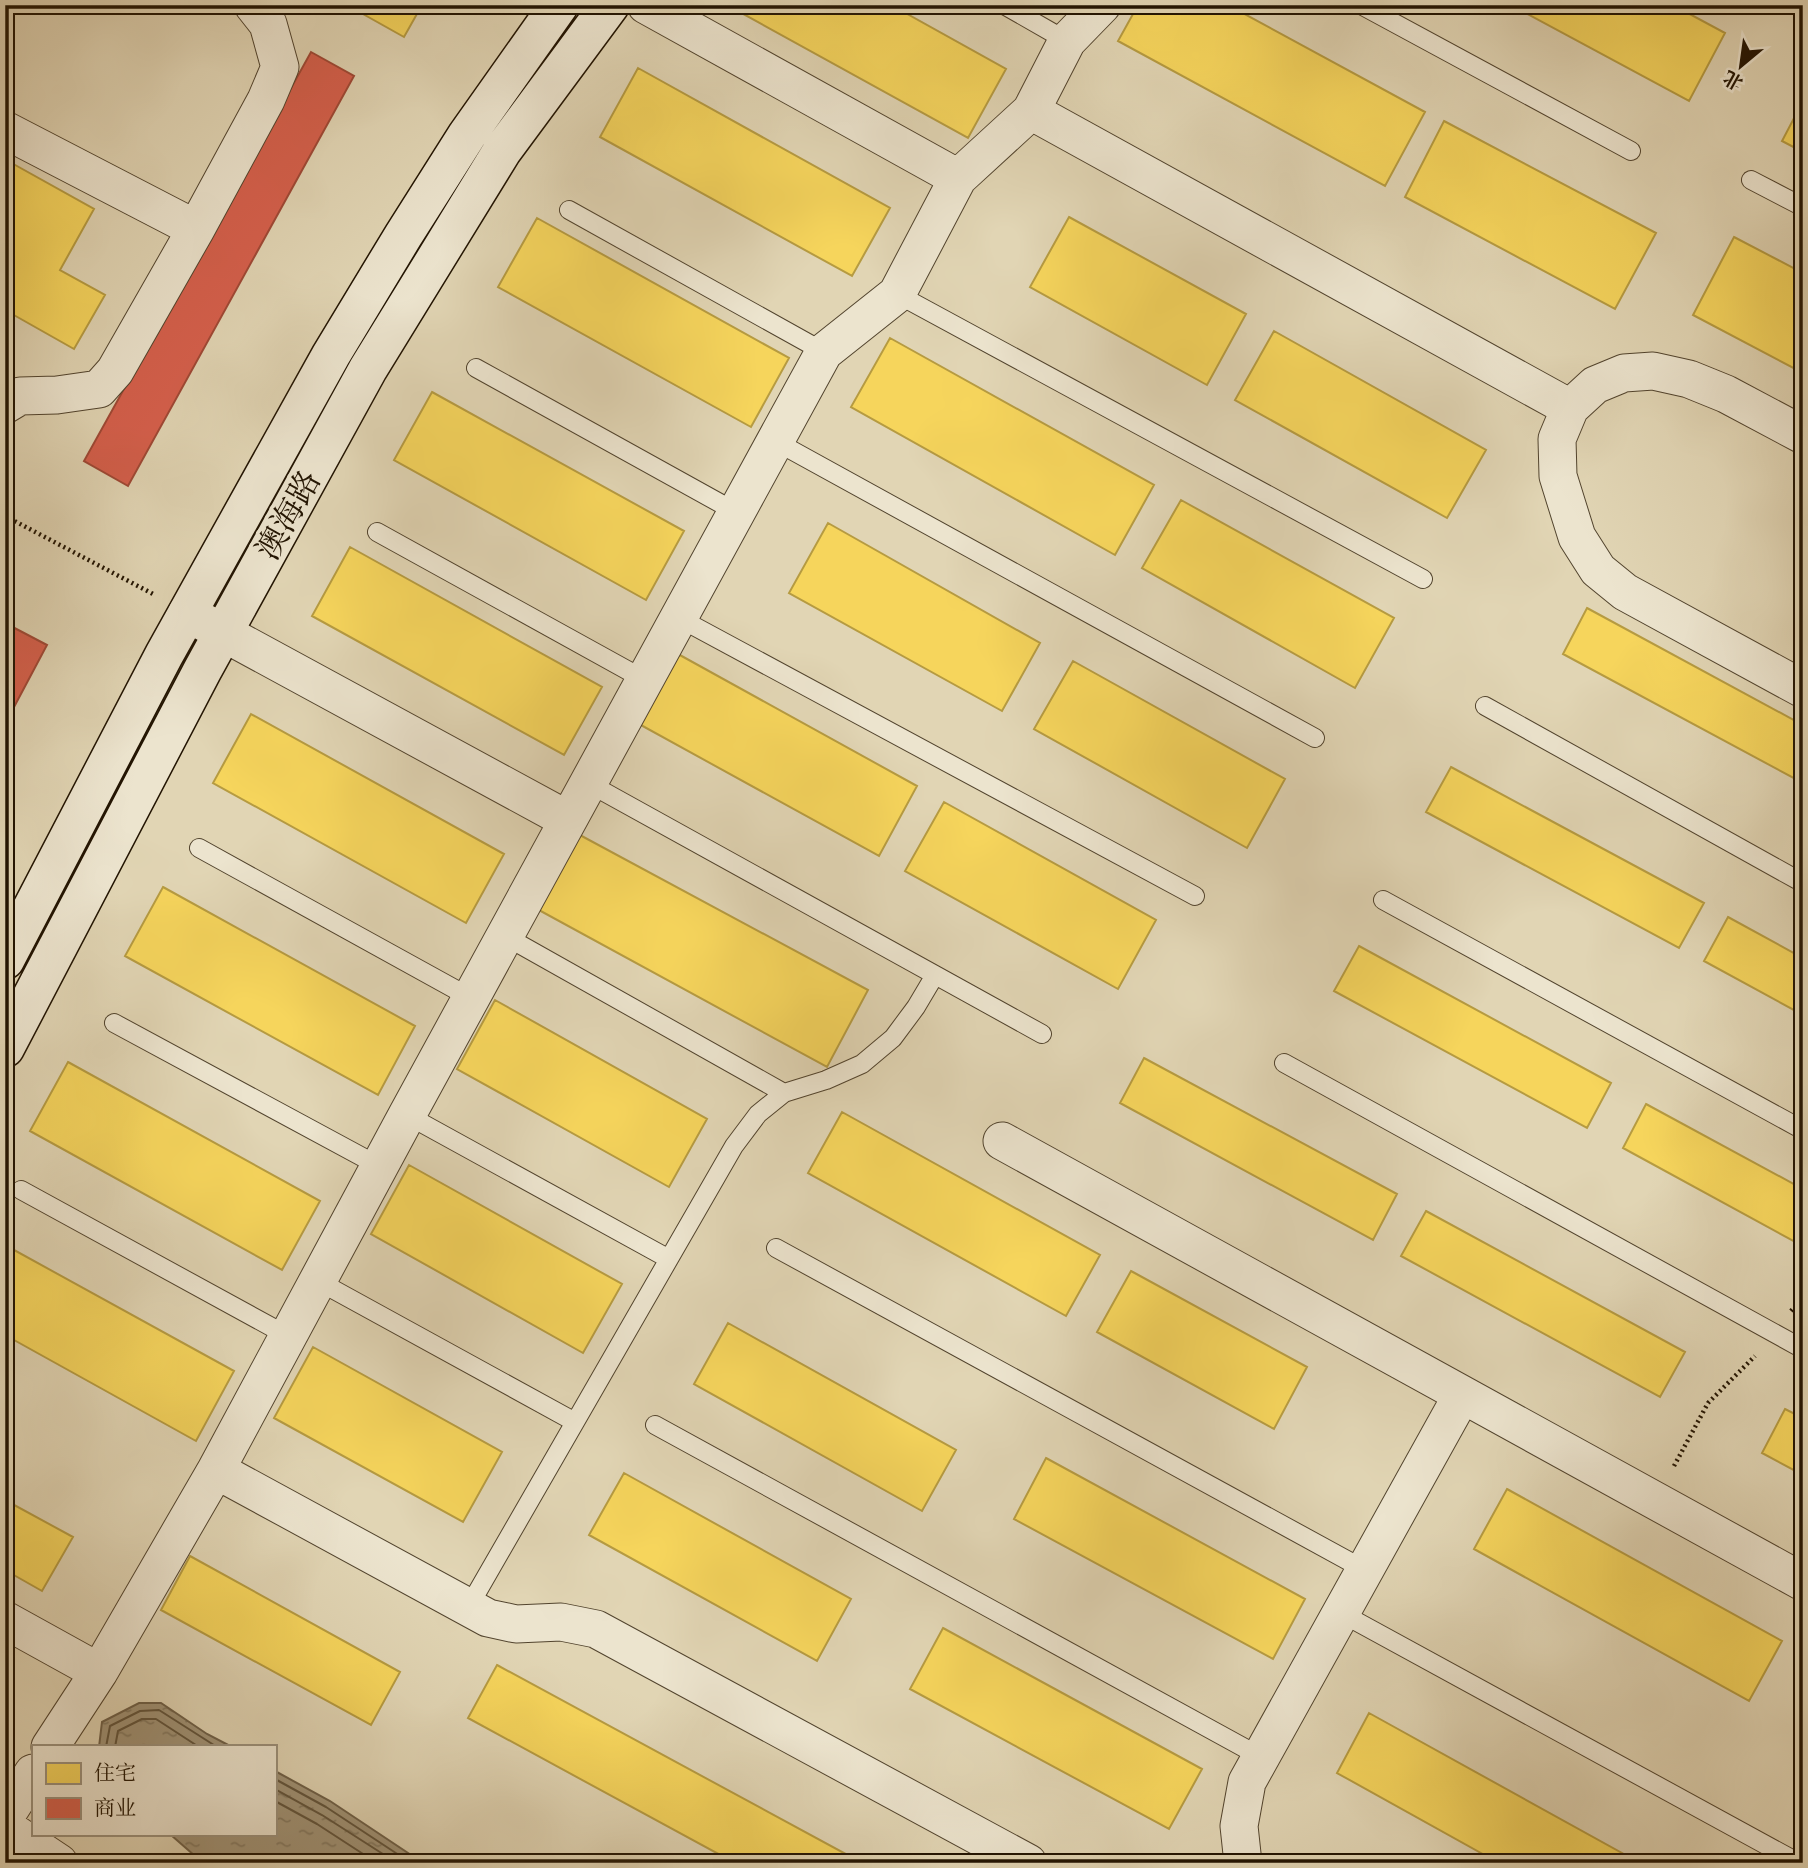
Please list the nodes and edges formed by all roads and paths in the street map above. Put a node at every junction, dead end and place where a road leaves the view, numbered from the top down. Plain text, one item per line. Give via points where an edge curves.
1 (253, 5) edge
2 (559, 5) edge
3 (610, 5) edge
4 (646, 5) edge
5 (1004, 5) edge
6 (1102, 5) edge
7 (1361, 5) edge
8 (1067, 41) junction
9 (1031, 111) junction
10 (5, 130) edge
11 (1631, 152) dead end
12 (958, 178) junction
13 (1751, 180) dead end
14 (1803, 207) edge
15 (569, 210) dead end
16 (196, 229) junction
17 (897, 294) junction
18 (824, 352) junction
19 (476, 368) dead end
20 (5, 405) edge
21 (1570, 408) junction
22 (1803, 435) edge
23 (775, 441) junction
24 (736, 512) junction
25 (5, 516) edge
26 (377, 532) dead end
27 (1423, 579) dead end
28 (187, 613) junction
29 (679, 618) junction
30 (223, 632) junction
31 (645, 680) junction
32 (1803, 689) edge
33 (1485, 706) dead end
34 (1315, 738) dead end
35 (588, 783) junction
36 (568, 820) junction
37 (199, 848) dead end
38 (1803, 883) edge
39 (1195, 896) dead end
40 (1383, 900) dead end
41 (505, 936) junction
42 (5, 960) edge
43 (935, 975) junction
44 (471, 998) junction
45 (114, 1023) dead end
46 (1042, 1034) dead end
47 (5, 1048) edge
48 (1284, 1063) dead end
49 (784, 1093) junction
50 (407, 1115) junction
51 (1803, 1130) edge
52 (1002, 1141) dead end
53 (379, 1166) junction
54 (21, 1190) dead end
55 (776, 1248) dead end
56 (669, 1259) junction
57 (318, 1281) junction
58 (1803, 1297) edge
59 (1774, 1334) junction
60 (288, 1336) junction
61 (1803, 1349) edge
62 (1462, 1395) junction
63 (575, 1422) junction
64 (655, 1425) dead end
65 (216, 1470) junction
66 (1654, 1501) junction
67 (1365, 1570) junction
68 (1803, 1583) edge
69 (468, 1608) junction
70 (1341, 1613) junction
71 (5, 1620) edge
72 (99, 1672) junction
73 (51, 1745) edge
74 (1261, 1757) junction
75 (32, 1775) edge
76 (5, 1816) edge
77 (5, 1827) edge
78 (60, 1863) edge
79 (1028, 1863) edge
80 (1243, 1863) edge
81 (1800, 1863) edge

1 - 16 street via 268,24 280,67
2 - 28 main road, 澳海路 via 403,236
3 - 30 main road, 澳海路 via 502,151 442,248 368,369
4 - 12 street
5 - 8 lane
6 - 8 street
7 - 11 lane
8 - 9 street
9 - 12 street
9 - 21 street
10 - 16 street
12 - 17 street
13 - 14 lane
15 - 18 lane
16 - 20 street via 115,371 99,389 20,396
17 - 18 street
17 - 27 lane
18 - 23 street
19 - 24 lane
21 - 22 street via 1595,385 1624,373 1653,371 1726,394
21 - 32 street via 1558,439 1558,477 1577,537 1598,570 1625,592
23 - 24 street
23 - 34 lane
24 - 29 street
25 - 28 path
26 - 31 lane
28 - 30 street
28 - 42 main road, 澳海路
29 - 31 street
29 - 39 lane
30 - 36 street
30 - 47 main road, 澳海路
31 - 35 street
33 - 38 lane
35 - 36 street
35 - 43 lane
36 - 41 street
37 - 44 lane
40 - 51 lane
41 - 44 street
41 - 49 lane
43 - 46 lane
43 - 49 lane via 893,1038 862,1064
44 - 50 street
45 - 53 lane
48 - 59 lane
49 - 56 lane via 758,1114 734,1146
50 - 53 street
50 - 56 lane
52 - 62 street
53 - 57 street
54 - 60 lane
55 - 67 lane
56 - 63 lane
57 - 60 street
57 - 63 lane
58 - 59 path
59 - 61 lane
59 - 66 path via 1708,1403
60 - 65 street
62 - 66 street
62 - 67 street
63 - 69 lane
64 - 74 lane
65 - 69 street
65 - 72 street
66 - 68 street
67 - 70 street
69 - 79 street via 516,1624 561,1622 596,1629
70 - 74 street
70 - 81 lane
71 - 72 street
72 - 73 street
74 - 80 street via 1247,1782 1239,1826
75 - 76 street
77 - 78 street

